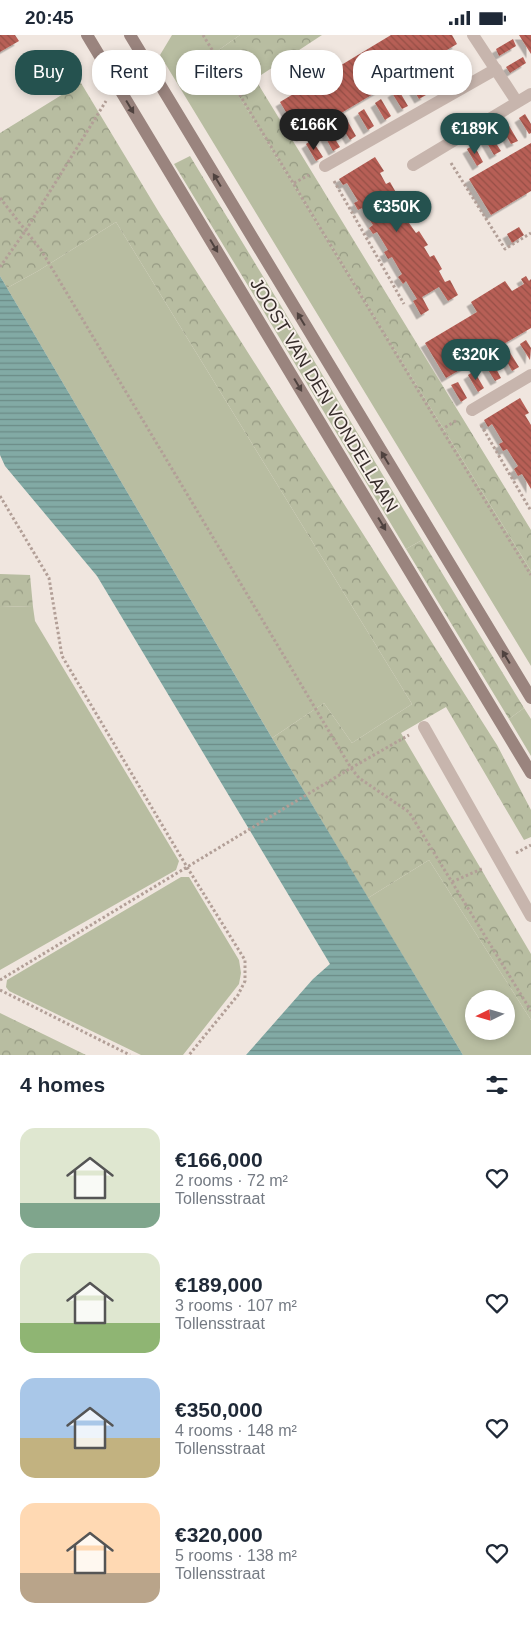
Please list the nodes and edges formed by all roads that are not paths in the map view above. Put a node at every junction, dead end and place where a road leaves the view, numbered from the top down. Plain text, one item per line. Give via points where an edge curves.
1 (87, 35) edge
2 (130, 35) edge
3 (473, 35) edge
4 (496, 69) junction
5 (531, 94) edge
6 (517, 103) junction
7 (413, 165) dead end
8 (325, 166) road end
9 (531, 375) edge
10 (472, 410) road end
11 (531, 698) edge
12 (424, 727) road end
13 (531, 773) edge
14 (531, 916) edge

1 -> 13 street, JOOST VAN DEN VONDELLAAN
11 -> 2 street, JOOST VAN DEN VONDELLAAN
3 - 4 street
4 - 6 street
4 - 8 street
5 - 6 street
6 - 7 street
9 - 10 street
12 - 14 street

